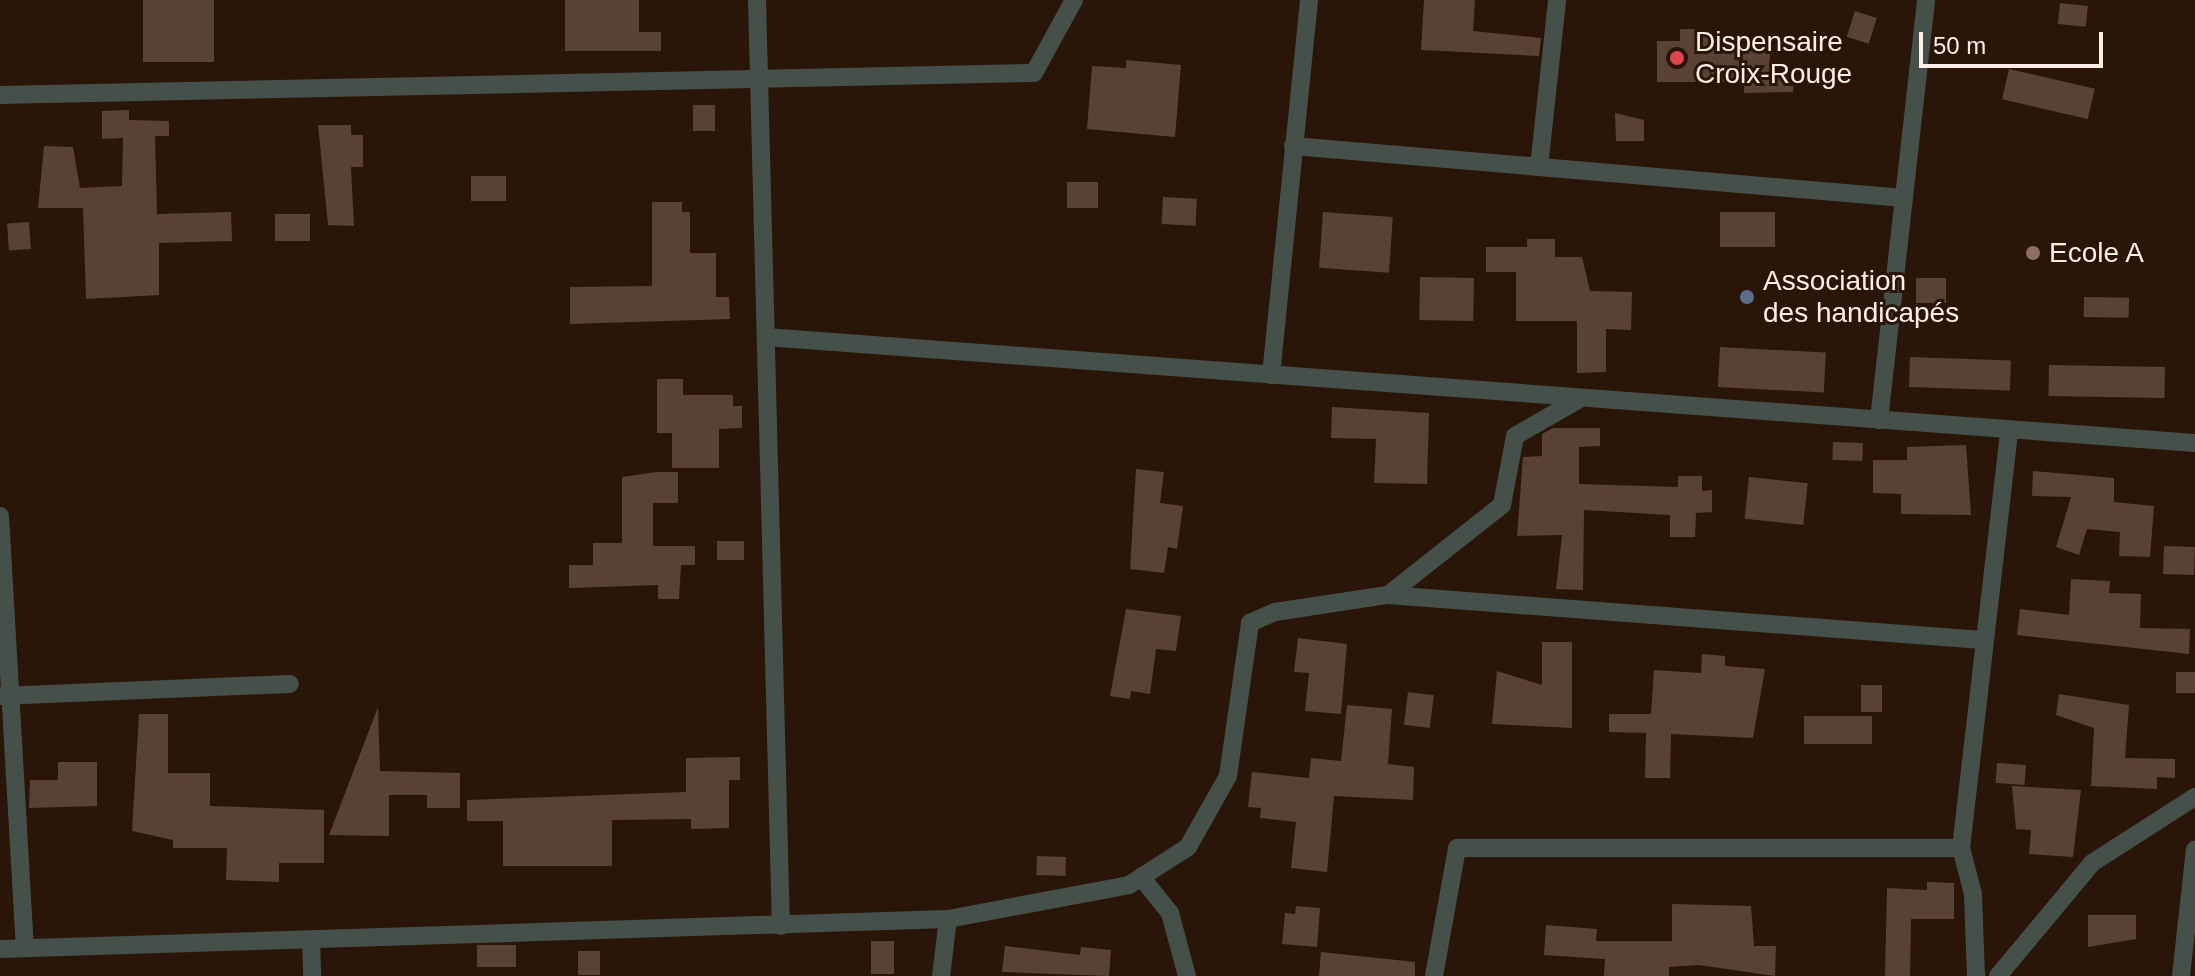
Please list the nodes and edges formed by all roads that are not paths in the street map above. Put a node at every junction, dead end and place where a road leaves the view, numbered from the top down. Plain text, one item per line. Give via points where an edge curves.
1 (757, 0) edge
2 (1074, 0) edge
3 (1309, 0) edge
4 (1557, 0) edge
5 (1926, 0) edge
6 (759, 75) junction
7 (0, 95) edge
8 (1293, 146) junction
9 (1539, 167) junction
10 (1904, 198) junction
11 (766, 337) junction
12 (1271, 375) junction
13 (1581, 398) junction
14 (1879, 420) junction
15 (2009, 430) junction
16 (2195, 443) edge
17 (0, 516) edge
18 (1388, 595) junction
19 (1982, 640) junction
20 (290, 684) dead end
21 (5, 696) edge
22 (2195, 797) edge
23 (1961, 848) junction
24 (2195, 850) edge
25 (1141, 877) junction
26 (948, 919) junction
27 (781, 926) junction
28 (311, 940) junction
29 (25, 948) junction
30 (0, 949) edge
31 (312, 976) edge
32 (941, 976) edge
33 (1187, 976) edge
34 (1434, 976) edge
35 (1976, 976) edge
36 (1998, 976) edge
37 (2181, 976) edge

1 - 6 street
2 - 6 street via 1034,73
3 - 8 street
4 - 9 street
5 - 10 street
6 - 7 street
6 - 11 street
8 - 9 street
8 - 12 street
9 - 10 street
10 - 14 street
11 - 12 street
11 - 27 street
12 - 13 street
13 - 14 street
13 - 18 street via 1515,436 1502,505
14 - 15 street
15 - 16 street
15 - 19 street
17 - 21 street
18 - 19 street
18 - 25 street via 1275,612 1250,623 1228,776 1188,847
19 - 23 street
20 - 21 street
21 - 29 street
22 - 36 street via 2092,863
23 - 34 street via 1457,848
23 - 35 street via 1973,894
24 - 37 street
25 - 26 street
25 - 33 street via 1170,913
26 - 27 street
26 - 32 street
27 - 28 street
28 - 29 street
28 - 31 street
29 - 30 street

